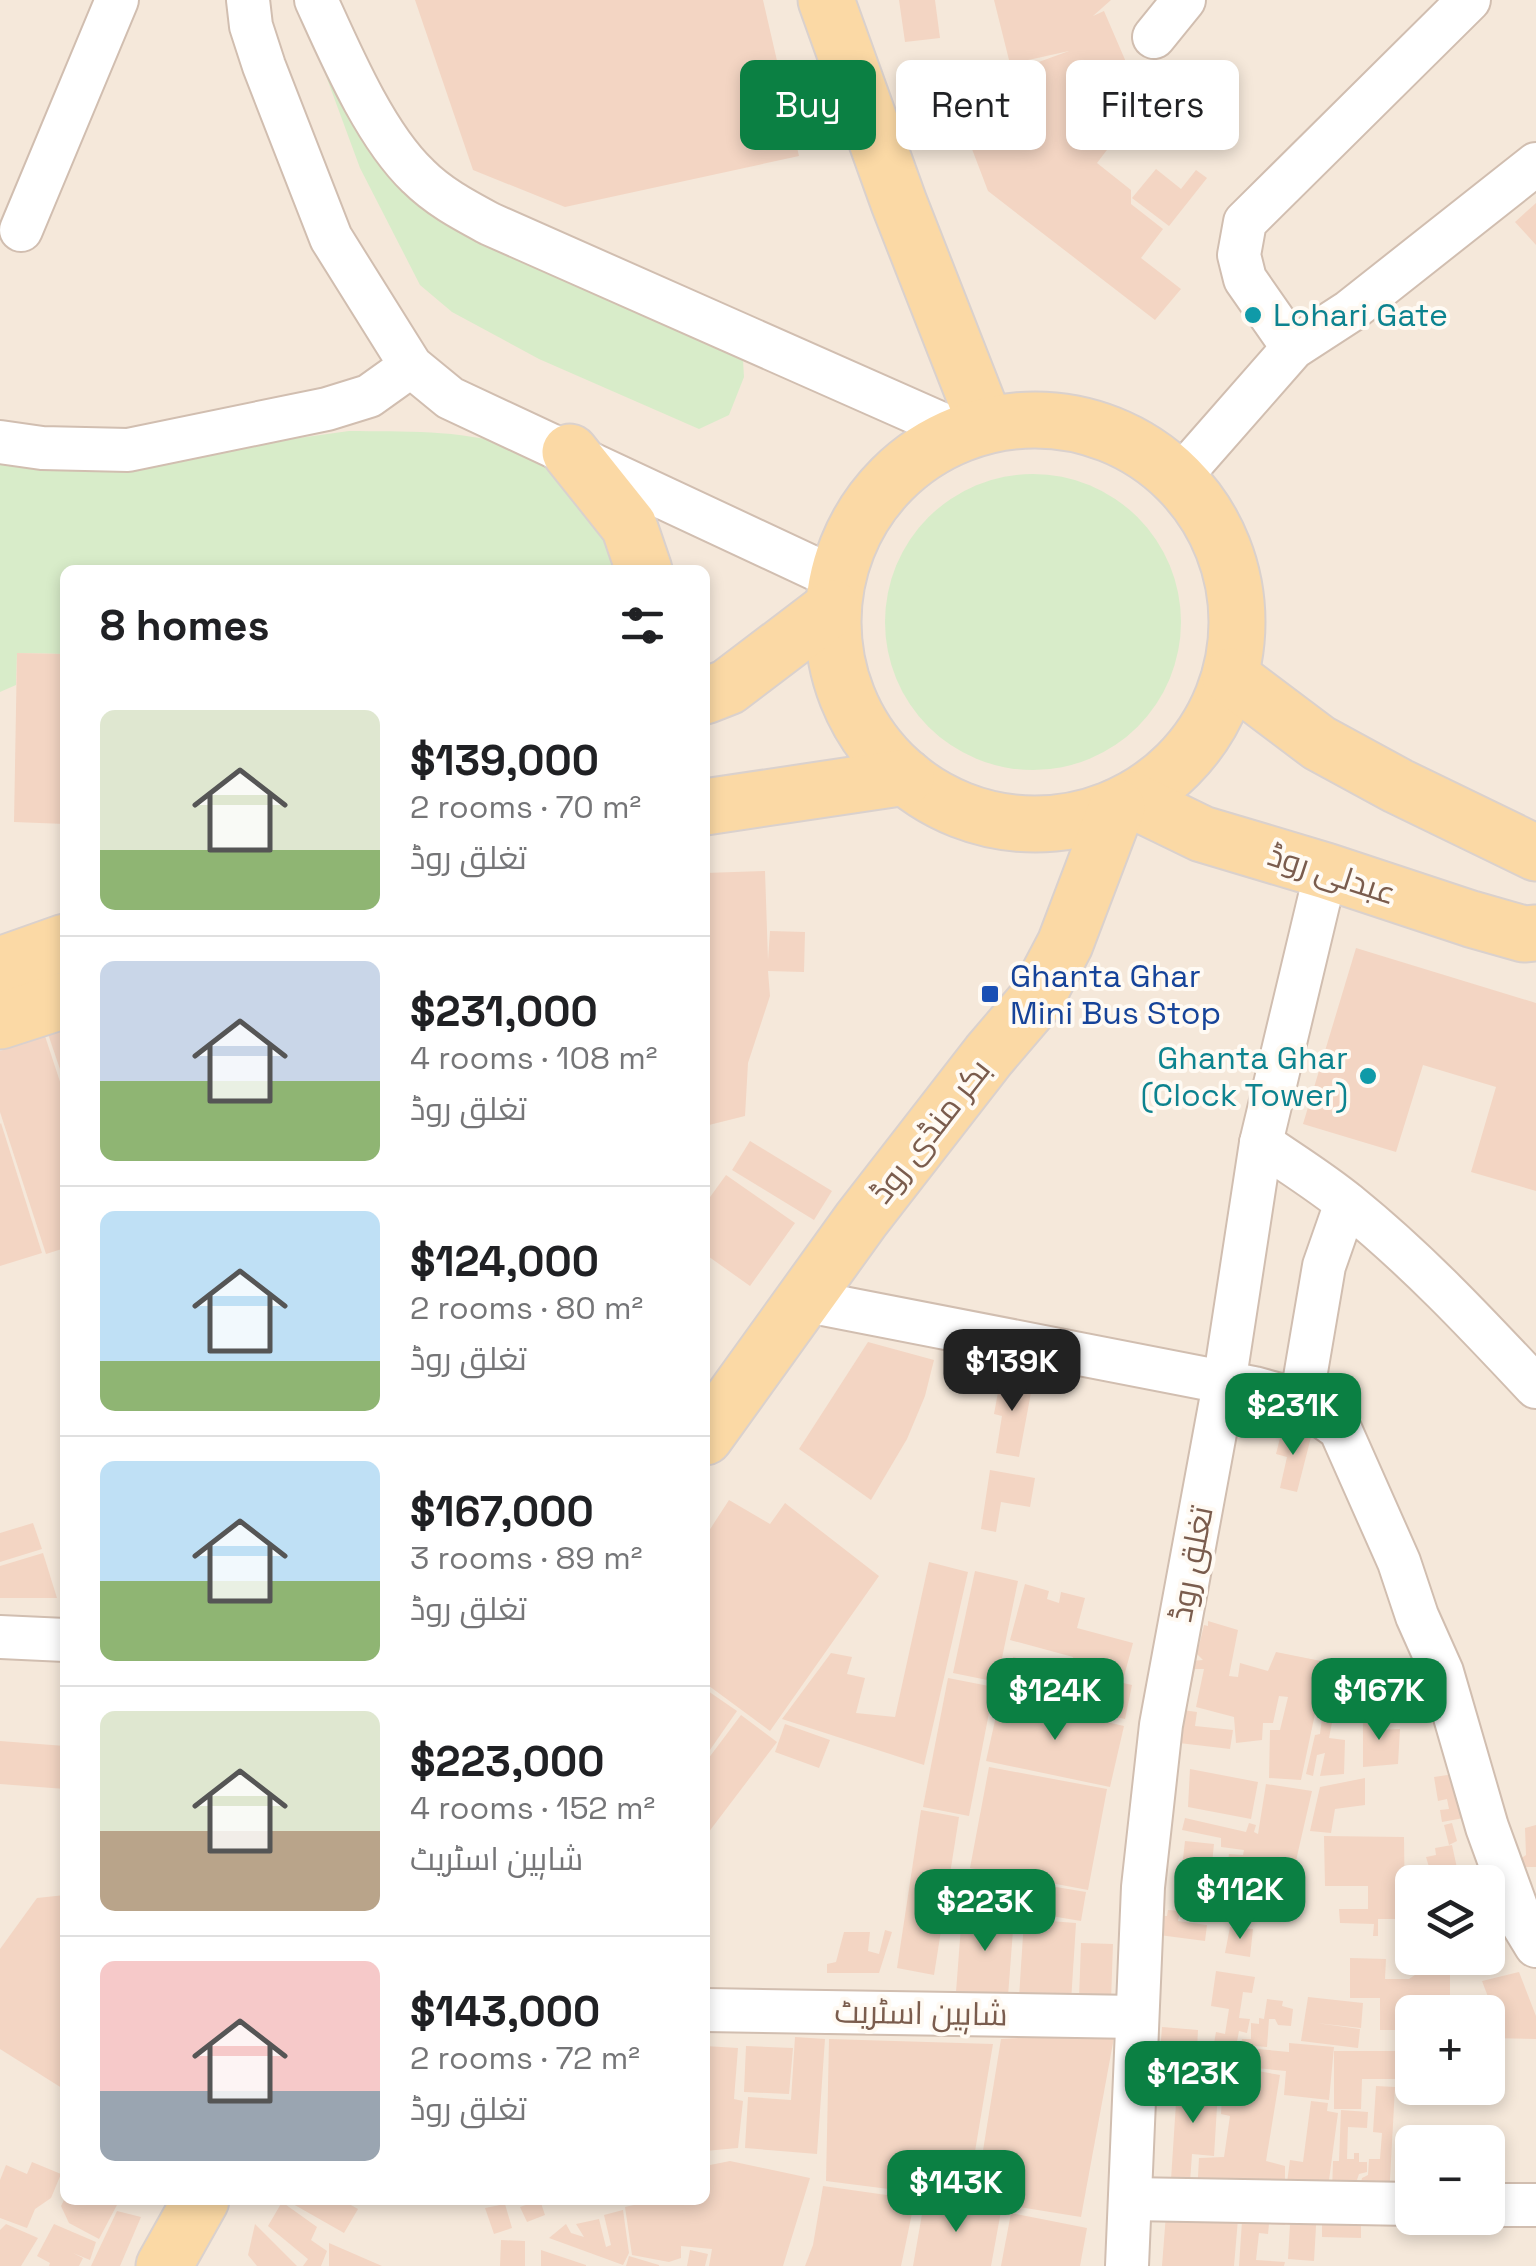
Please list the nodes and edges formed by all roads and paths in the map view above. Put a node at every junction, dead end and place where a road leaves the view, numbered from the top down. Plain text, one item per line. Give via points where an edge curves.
1 (117, 0) edge
2 (248, 0) edge
3 (316, 0) edge
4 (826, 0) edge
5 (1184, 0) edge
6 (1461, 3) edge
7 (1154, 37) dead end
8 (1536, 164) edge
9 (21, 230) dead end
10 (1294, 348) junction
11 (412, 366) junction
12 (974, 429) junction
13 (0, 442) edge
14 (570, 452) junction
15 (1178, 479) junction
16 (642, 565) edge
17 (835, 593) junction
18 (1230, 676) junction
19 (710, 694) edge
20 (906, 778) junction
21 (1124, 803) junction
22 (710, 806) edge
23 (1534, 845) edge
24 (1326, 871) junction
25 (1536, 933) edge
26 (60, 944) edge
27 (0, 965) edge
28 (60, 1002) edge
29 (0, 1021) edge
30 (1261, 1142) junction
31 (1346, 1203) junction
32 (802, 1300) junction
33 (1224, 1384) junction
34 (1536, 1386) edge
35 (1302, 1402) junction
36 (710, 1429) edge
37 (0, 1637) edge
38 (60, 1640) edge
39 (1536, 1946) edge
40 (710, 2010) edge
41 (1137, 2017) junction
42 (1130, 2199) junction
43 (1395, 2204) edge
44 (1505, 2204) edge
45 (198, 2205) edge
46 (1536, 2205) edge
47 (164, 2266) edge
48 (1127, 2266) edge

1 - 9 street
2 - 11 street via 264,66 332,238
3 - 12 street via 396,154 446,200
4 - 12 main road
5 - 7 street
6 - 10 street via 1245,222 1239,255 1245,280
8 - 10 street
10 - 15 street
11 - 13 street via 369,396 128,450
11 - 14 street via 450,398
12 - 15 main road via 1028,420 1082,426 1146,453
12 - 17 main road via 932,447 880,490 846,547
14 - 16 main road via 629,526
14 - 17 street
15 - 18 main road via 1201,506 1231,570 1237,641
17 - 19 main road via 728,687
17 - 20 main road via 833,646 842,683 857,718
18 - 21 main road via 1194,748
18 - 23 main road via 1319,743
20 - 21 main road via 971,814 1008,822 1045,824
20 - 22 main road
21 - 24 main road, عبدلی روڈ
21 - 32 main road, بکر منڈی روڈ via 1035,1001
24 - 25 main road, عبدلی روڈ via 1470,919
24 - 30 street, تغلق روڈ
26 - 27 main road
28 - 29 main road
30 - 31 street
30 - 33 street, تغلق روڈ
31 - 34 street via 1443,1289
31 - 35 street via 1324,1266
32 - 33 street
32 - 36 main road, بکر منڈی روڈ
33 - 35 street
33 - 41 street, تغلق روڈ via 1161,1725
35 - 39 street via 1340,1429 1357,1464 1442,1672 1487,1827
37 - 38 street
40 - 41 street, شاہین اسٹریٹ
41 - 42 street, تغلق روڈ
42 - 43 street
42 - 48 street, تغلق روڈ
44 - 46 street
45 - 47 main road

